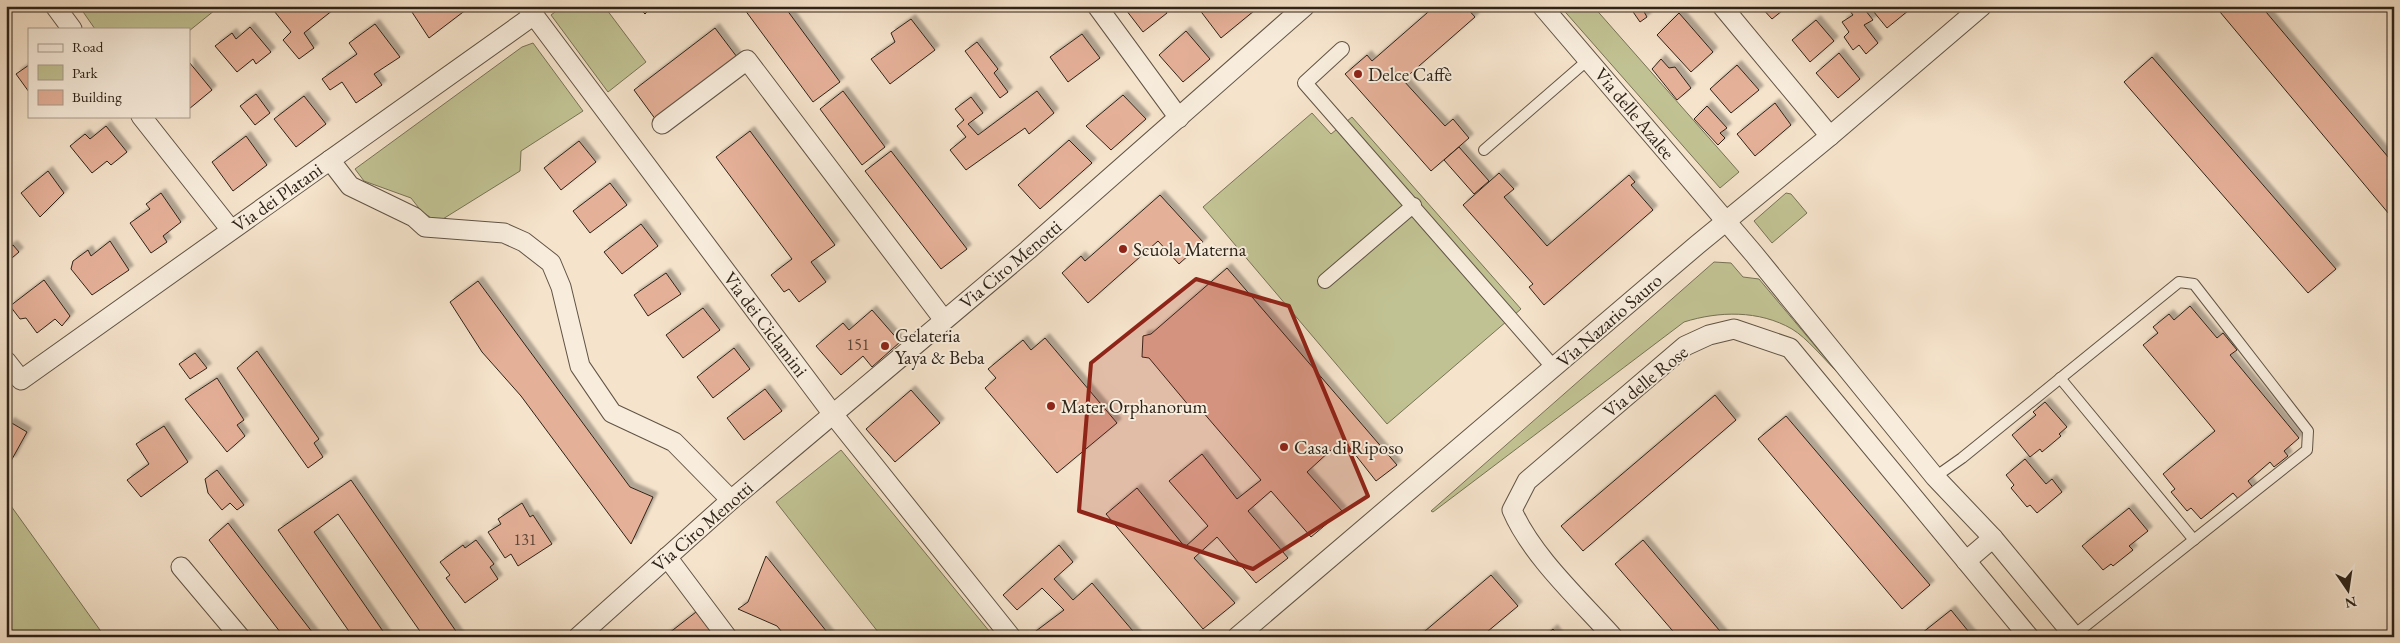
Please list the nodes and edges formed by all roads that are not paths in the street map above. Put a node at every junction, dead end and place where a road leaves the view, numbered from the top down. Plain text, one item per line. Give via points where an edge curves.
1 (55, 6) edge
2 (1097, 6) edge
3 (1305, 6) edge
4 (1542, 6) edge
5 (1722, 6) edge
6 (1982, 6) edge
7 (530, 11) edge
8 (71, 28) edge
9 (1342, 49) dead end
10 (1589, 59) junction
11 (143, 118) edge
12 (1179, 118) junction
13 (662, 124) dead end
14 (1830, 136) junction
15 (1484, 150) dead end
16 (330, 160) junction
17 (1414, 205) junction
18 (1726, 221) junction
19 (231, 230) junction
20 (1325, 281) dead end
21 (944, 320) junction
22 (6, 361) edge
23 (1554, 368) junction
24 (2060, 378) junction
25 (832, 413) junction
26 (1935, 477) junction
27 (731, 500) junction
28 (1993, 538) junction
29 (2194, 540) junction
30 (667, 557) junction
31 (1966, 561) junction
32 (181, 567) dead end
33 (2075, 636) edge
34 (240, 637) edge
35 (578, 637) edge
36 (727, 637) edge
37 (1011, 637) edge
38 (1237, 637) edge
39 (1614, 637) edge
40 (2029, 637) edge

1 - 8 street
2 - 12 street
3 - 12 street, Via Ciro Menotti
4 - 10 street, Via delle Azalee
5 - 14 street
6 - 14 street, Via Nazario Sauro
7 - 16 street, Via dei Platani
7 - 25 street, Via dei Ciclamini
9 - 17 street via 1305,83
10 - 15 lane
10 - 18 street, Via delle Azalee
11 - 19 street
12 - 21 street, Via Ciro Menotti
13 - 21 street via 747,60
14 - 18 street, Via Nazario Sauro
16 - 19 street, Via dei Platani
16 - 27 street via 350,186 414,216 425,227 504,233 524,242 550,263 561,287 580,366 612,413 674,442
17 - 20 street
17 - 23 street
18 - 23 street, Via Nazario Sauro
18 - 26 street
19 - 22 street, Via dei Platani via 21,380
21 - 25 street, Via Ciro Menotti
23 - 38 street, Via Nazario Sauro
24 - 26 lane
24 - 29 lane
24 - 29 lane via 2179,282 2194,284 2308,432 2307,450
25 - 27 street, Via Ciro Menotti
25 - 37 street, Via dei Ciclamini
26 - 28 street
27 - 30 street, Via Ciro Menotti
28 - 31 street
28 - 33 street
29 - 33 lane
30 - 35 street, Via Ciro Menotti
30 - 36 street
31 - 39 street, Via delle Rose via 1790,348 1734,329 1708,335 1685,346 1527,480 1512,510 1530,543
31 - 40 street, Via delle Rose
32 - 34 street

